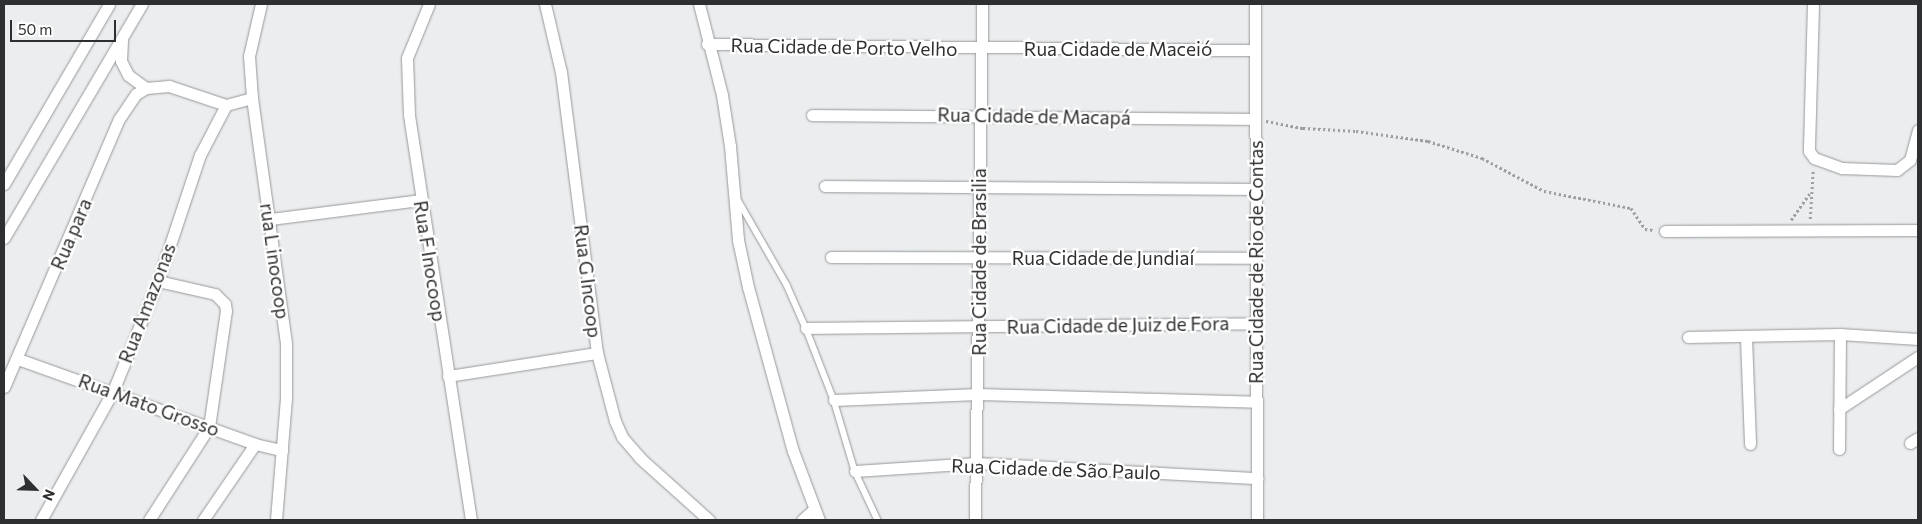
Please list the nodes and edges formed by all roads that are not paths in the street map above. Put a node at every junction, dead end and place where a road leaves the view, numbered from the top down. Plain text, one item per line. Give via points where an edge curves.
1 (109, 4) edge
2 (142, 4) edge
3 (261, 4) edge
4 (429, 4) edge
5 (545, 4) edge
6 (699, 4) edge
7 (982, 4) edge
8 (1255, 4) edge
9 (1813, 4) edge
10 (122, 38) junction
11 (707, 44) junction
12 (982, 49) junction
13 (1255, 50) junction
14 (146, 88) junction
15 (252, 98) junction
16 (226, 105) junction
17 (812, 115) dead end
18 (979, 115) junction
19 (1255, 118) junction
20 (1918, 130) edge
21 (4, 184) edge
22 (825, 186) dead end
23 (980, 188) junction
24 (1255, 189) junction
25 (735, 194) junction
26 (420, 200) junction
27 (270, 219) junction
28 (1918, 230) edge
29 (1665, 231) road end
30 (4, 238) edge
31 (831, 257) dead end
32 (978, 257) junction
33 (1255, 258) junction
34 (158, 281) junction
35 (1256, 323) junction
36 (980, 326) junction
37 (806, 328) junction
38 (1840, 334) junction
39 (1688, 337) dead end
40 (1746, 338) junction
41 (1918, 339) edge
42 (597, 353) junction
43 (1918, 357) edge
44 (18, 359) junction
45 (448, 376) junction
46 (4, 387) edge
47 (113, 391) junction
48 (978, 394) junction
49 (834, 400) junction
50 (1257, 402) junction
51 (1839, 409) junction
52 (209, 427) junction
53 (255, 444) junction
54 (1750, 444) dead end
55 (1838, 449) dead end
56 (282, 450) junction
57 (978, 463) junction
58 (854, 471) junction
59 (1258, 478) junction
60 (814, 510) junction
61 (41, 520) edge
62 (149, 520) edge
63 (203, 520) edge
64 (276, 520) edge
65 (471, 520) edge
66 (709, 520) edge
67 (802, 520) edge
68 (819, 520) edge
69 (878, 520) edge
70 (975, 520) edge
71 (1258, 520) edge

1 - 21 street
2 - 10 street
3 - 15 street, rua L inocoop via 249,56
4 - 26 street, Rua F Inocoop via 407,58 409,115
5 - 42 street, Rua G Incoop via 561,72
6 - 11 street
7 - 12 street, Rua Cidade de Brasilia
8 - 13 street, Rua Cidade de Rio de Contas
9 - 20 street via 1810,151 1814,158 1842,168 1897,170 1910,160
10 - 14 street via 121,61 128,75
10 - 30 street
11 - 12 street, Rua Cidade de Porto Velho
11 - 25 street via 722,95
12 - 13 street, Rua Cidade de Maceió
12 - 18 street, Rua Cidade de Brasilia
13 - 19 street, Rua Cidade de Rio de Contas
14 - 16 street via 169,86
14 - 44 street, Rua para via 136,94 119,119
15 - 16 street
15 - 27 street, rua L inocoop
16 - 34 street, Rua Amazonas via 200,155
17 - 18 street, Rua Cidade de Macapá
18 - 19 street, Rua Cidade de Macapá
18 - 23 street, Rua Cidade de Brasilia
19 - 24 street, Rua Cidade de Rio de Contas
22 - 23 street
23 - 24 street
23 - 32 street, Rua Cidade de Brasilia
24 - 33 street, Rua Cidade de Rio de Contas
25 - 37 lane via 787,285
25 - 60 street via 738,240 748,287 793,451
26 - 27 street
26 - 45 street, Rua F Inocoop
27 - 56 street, rua L inocoop via 286,344
28 - 29 street
31 - 32 street, Rua Cidade de Jundiaí
32 - 33 street, Rua Cidade de Jundiaí
32 - 36 street, Rua Cidade de Brasilia
33 - 35 street, Rua Cidade de Rio de Contas
34 - 47 street, Rua Amazonas
34 - 52 street via 215,294 225,304
35 - 36 street, Rua Cidade de Juiz de Fora
35 - 50 street, Rua Cidade de Rio de Contas
36 - 37 street, Rua Cidade de Juiz de Fora
36 - 48 street, Rua Cidade de Brasilia
37 - 49 lane
38 - 40 street
38 - 41 street
38 - 51 street
39 - 40 street
40 - 54 street
42 - 45 street
42 - 66 street, Rua G Incoop via 622,436 640,458
43 - 51 street
44 - 46 street, Rua para
44 - 47 street, Rua Mato Grosso
45 - 65 street, Rua F Inocoop
47 - 52 street, Rua Mato Grosso
47 - 61 street, Rua Amazonas
48 - 49 street
48 - 50 street
48 - 57 street, Rua Cidade de Brasilia
49 - 58 lane
50 - 59 street, Rua Cidade de Rio de Contas
51 - 55 street
52 - 53 street, Rua Mato Grosso
52 - 62 street
53 - 56 street, Rua Mato Grosso
53 - 63 street
56 - 64 street, rua L inocoop
57 - 58 street, Rua Cidade de São Paulo
57 - 59 street, Rua Cidade de São Paulo
57 - 70 street, Rua Cidade de Brasilia
58 - 69 lane
59 - 71 street, Rua Cidade de Rio de Contas
60 - 67 street
60 - 68 street

